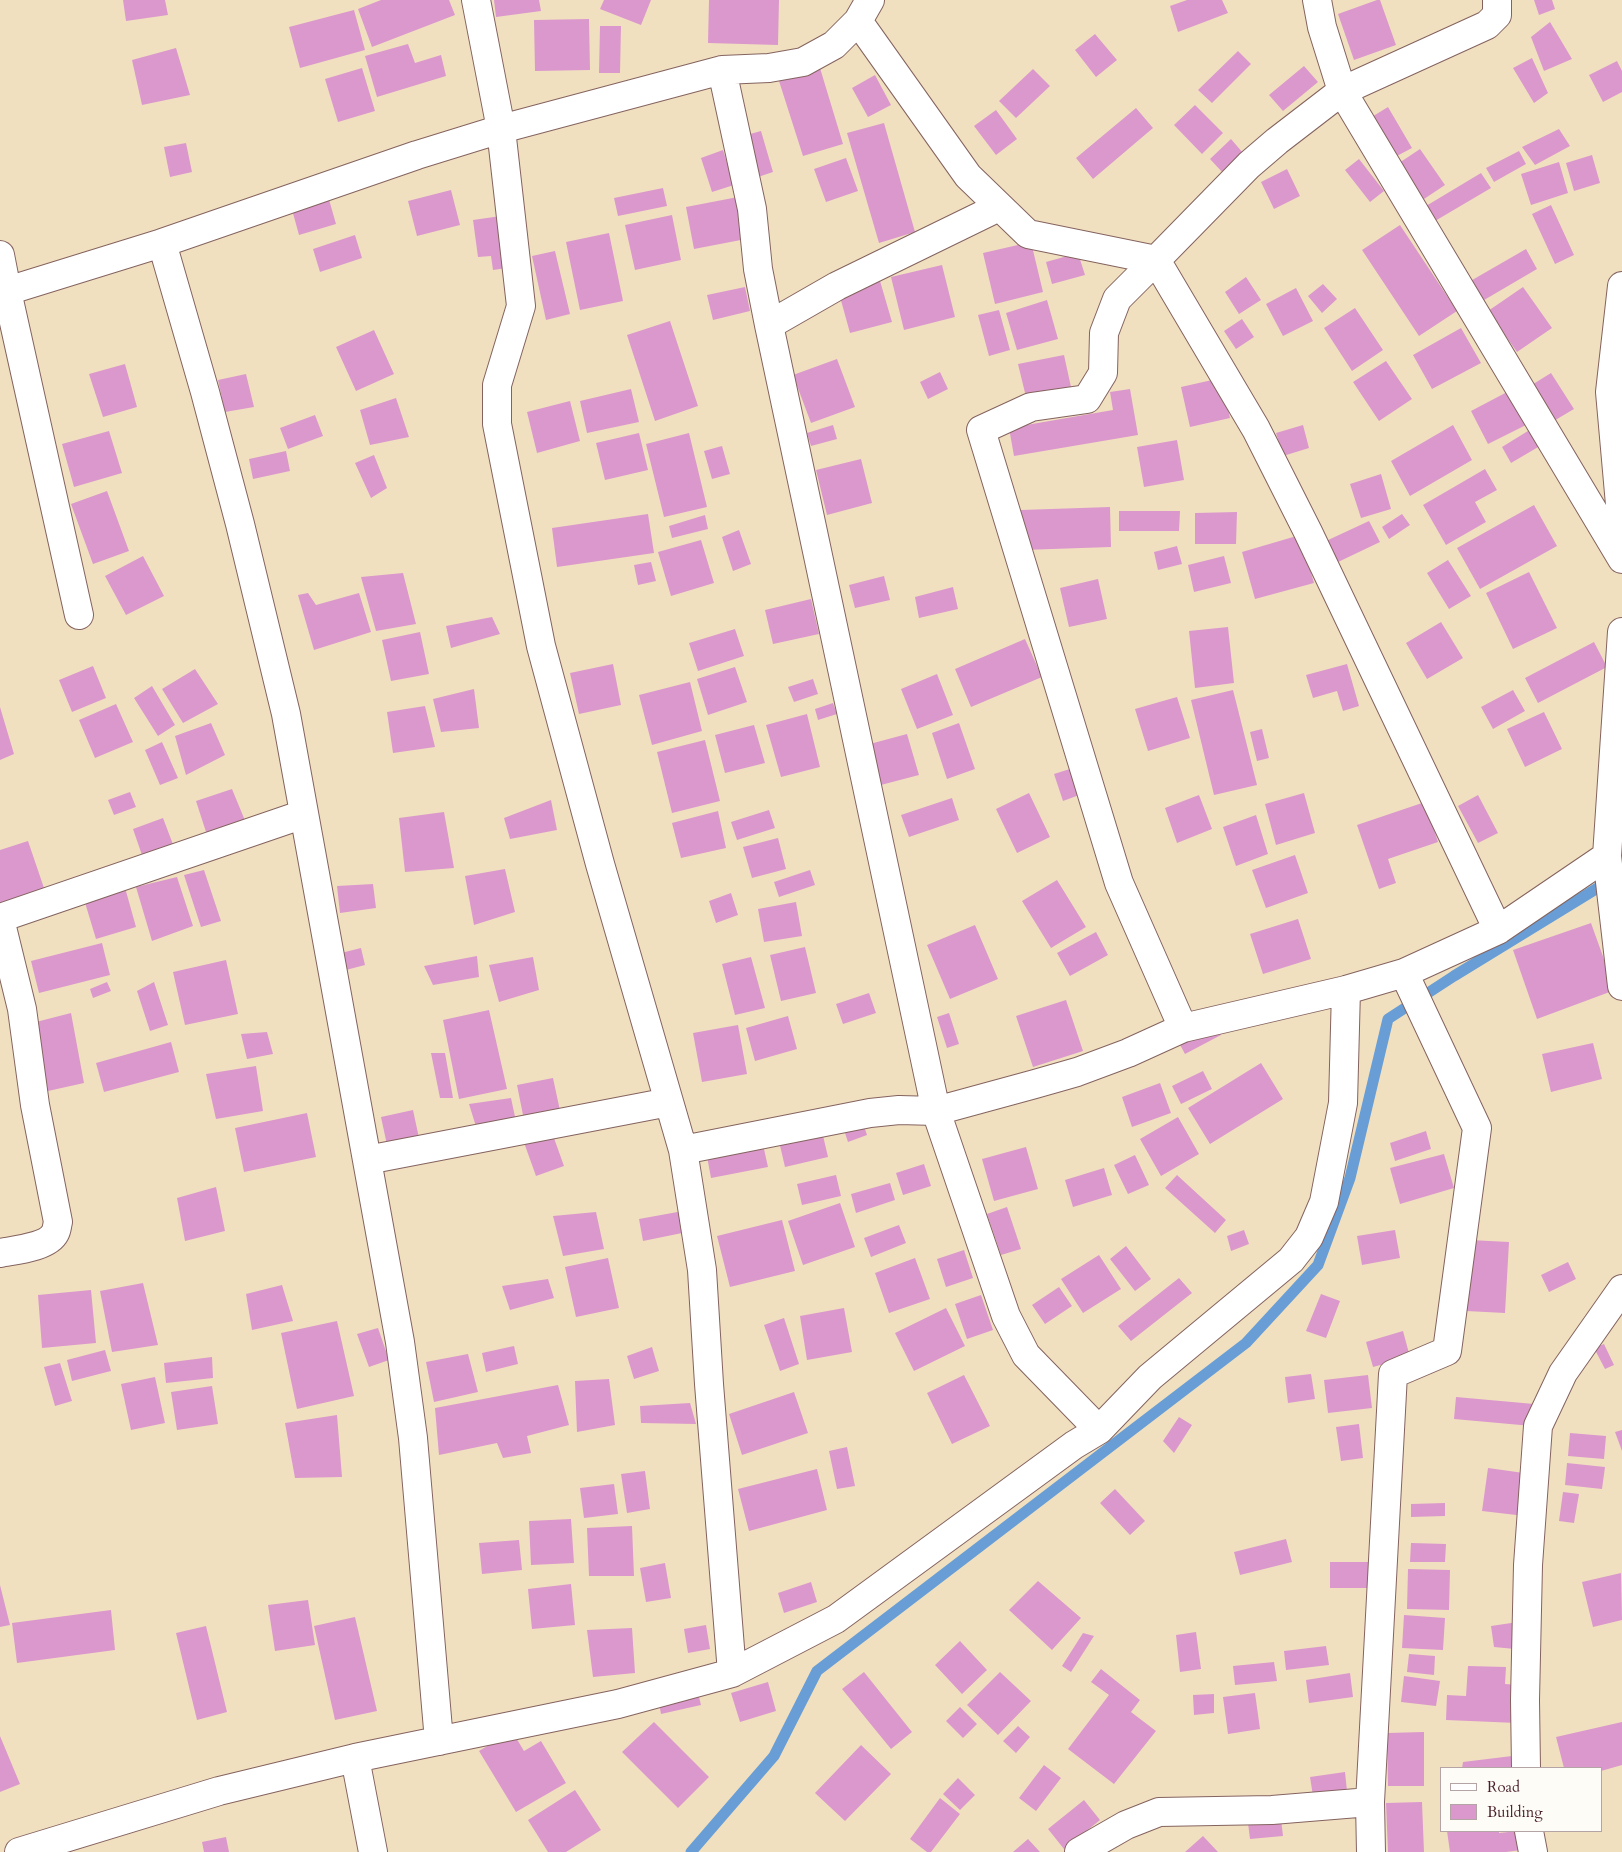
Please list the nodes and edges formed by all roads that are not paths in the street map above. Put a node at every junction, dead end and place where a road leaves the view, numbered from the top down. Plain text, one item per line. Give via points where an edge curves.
1 (476, 0) edge
2 (1317, 0) edge
3 (1497, 0) edge
4 (864, 10) edge
5 (722, 70) junction
6 (1342, 91) junction
7 (501, 129) junction
8 (999, 207) junction
9 (162, 243) junction
10 (0, 255) edge
11 (1156, 260) junction
12 (1622, 286) edge
13 (7, 291) junction
14 (769, 325) junction
15 (1618, 345) edge
16 (1622, 527) edge
17 (1622, 559) edge
18 (79, 616) dead end
19 (1622, 632) edge
20 (304, 814) junction
21 (1607, 856) junction
22 (0, 919) edge
23 (1498, 930) junction
24 (1404, 972) junction
25 (1622, 986) edge
26 (1346, 990) junction
27 (1183, 1028) junction
28 (669, 1102) junction
29 (936, 1111) junction
30 (683, 1150) junction
31 (367, 1160) junction
32 (0, 1253) edge
33 (1622, 1289) edge
34 (1099, 1430) junction
35 (732, 1673) junction
36 (440, 1741) junction
37 (355, 1758) junction
38 (1526, 1767) edge
39 (1370, 1802) junction
40 (1529, 1832) edge
41 (1089, 1850) edge
42 (18, 1852) edge
43 (373, 1852) edge
44 (1371, 1852) edge
45 (1533, 1852) edge

1 - 7 street
2 - 6 street
3 - 6 street via 1497,15 1486,25
4 - 5 street via 834,45 803,62 769,68
4 - 8 street via 968,176
5 - 7 street
5 - 14 street via 752,208 758,269
6 - 11 street via 1277,140
6 - 17 street
7 - 9 street
7 - 28 street via 520,306 497,385 497,424 541,646
8 - 11 street via 1028,234
8 - 14 street via 837,286
9 - 13 street
9 - 20 street via 240,524 286,714
10 - 13 street
11 - 23 street via 1256,430
11 - 27 street via 1117,299 1104,332 1103,373 1087,399 1030,407 981,430 1119,882
12 - 15 street
13 - 18 street
14 - 29 street
15 - 16 street via 1610,392
19 - 21 street
20 - 22 street
20 - 31 street
21 - 23 street
21 - 25 street
22 - 32 street via 22,1009 35,1105 58,1222 56,1233 48,1241
23 - 24 street
24 - 26 street
24 - 39 street via 1476,1128 1447,1351 1393,1374
26 - 27 street
26 - 34 street via 1343,1103 1324,1202 1309,1237 1291,1260 1150,1377
27 - 29 street via 1077,1072
28 - 30 street
28 - 31 street
29 - 30 street via 870,1113
29 - 34 street via 1006,1316 1017,1339 1026,1355
30 - 35 street via 702,1270
31 - 36 street via 400,1342 413,1438
33 - 38 street via 1562,1373 1538,1426 1528,1565
34 - 35 street via 836,1619
35 - 36 street via 618,1704
36 - 37 street
37 - 42 street via 218,1791
37 - 43 street
39 - 41 street via 1272,1810 1159,1812 1126,1825
39 - 44 street
40 - 45 street

